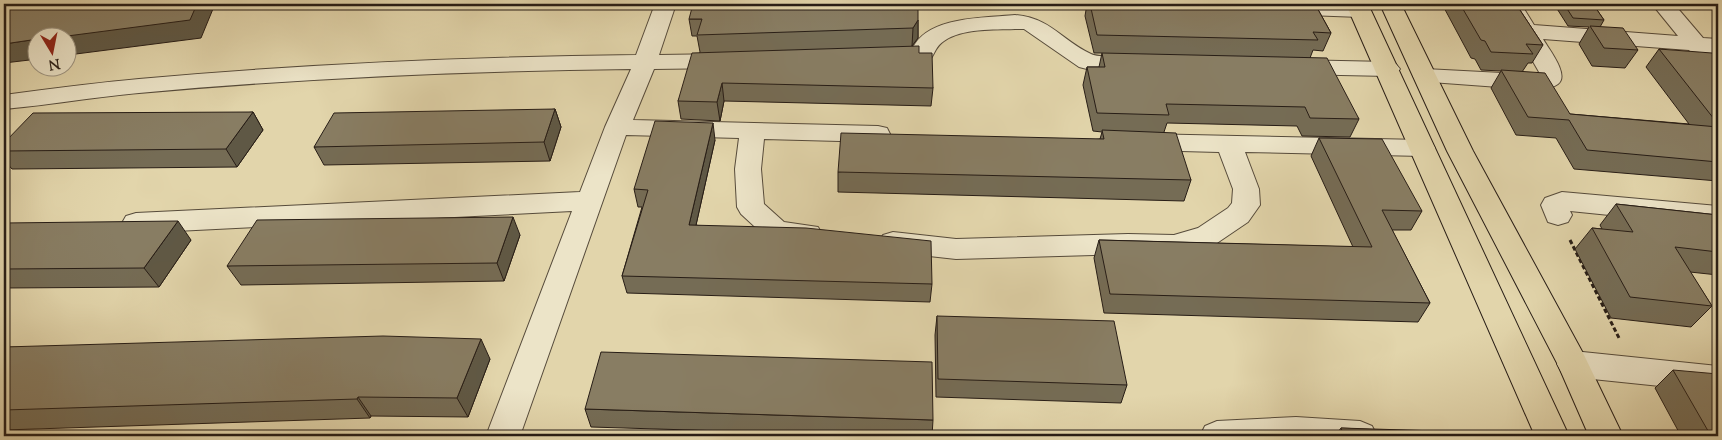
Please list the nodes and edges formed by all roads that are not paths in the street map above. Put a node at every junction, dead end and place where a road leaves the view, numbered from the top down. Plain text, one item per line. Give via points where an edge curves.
1 (665, 4) edge
2 (1390, 4) edge
3 (1511, 4) edge
4 (1663, 4) edge
5 (1263, 7) edge
6 (1358, 7) edge
7 (1527, 31) junction
8 (1696, 44) junction
9 (1718, 46) edge
10 (862, 56) edge
11 (744, 60) edge
12 (644, 63) junction
13 (1155, 64) edge
14 (1271, 66) edge
15 (1388, 69) junction
16 (1718, 69) edge
17 (1425, 76) junction
18 (4, 102) edge
19 (617, 126) junction
20 (752, 130) junction
21 (897, 134) edge
22 (1121, 141) edge
23 (1229, 145) junction
24 (1422, 148) junction
25 (589, 201) junction
26 (1558, 215) road end
27 (1718, 216) edge
28 (1455, 223) junction
29 (110, 224) edge
30 (1500, 226) junction
31 (837, 237) edge
32 (866, 240) edge
33 (1573, 364) junction
34 (1718, 379) edge
35 (503, 436) edge
36 (1217, 436) edge
37 (1360, 436) edge
38 (1552, 436) edge
39 (1606, 436) edge

1 - 12 street
2 - 17 main road
3 - 7 street
4 - 8 street
5 - 6 street
6 - 15 main road
7 - 8 street
7 - 17 street via 1551,72 1550,79 1532,83
8 - 9 street
8 - 16 street
10 - 13 street via 922,55 925,46 937,35 960,27 1015,22 1029,23 1087,62
11 - 12 street
12 - 18 street via 493,64 318,72 138,86
12 - 19 street
14 - 15 street
15 - 24 main road
17 - 30 main road
19 - 20 street
19 - 25 street
20 - 21 street
20 - 31 street via 748,169 751,207 778,231
22 - 23 street
23 - 24 street
23 - 32 street via 1246,190 1246,205 1238,215 1207,236 1174,245 956,249
24 - 28 main road
25 - 29 street
25 - 35 street
26 - 27 street via 1555,205 1562,202
28 - 30 main road
28 - 38 main road
30 - 33 main road
33 - 34 street
33 - 39 main road
36 - 37 street via 1296,432

